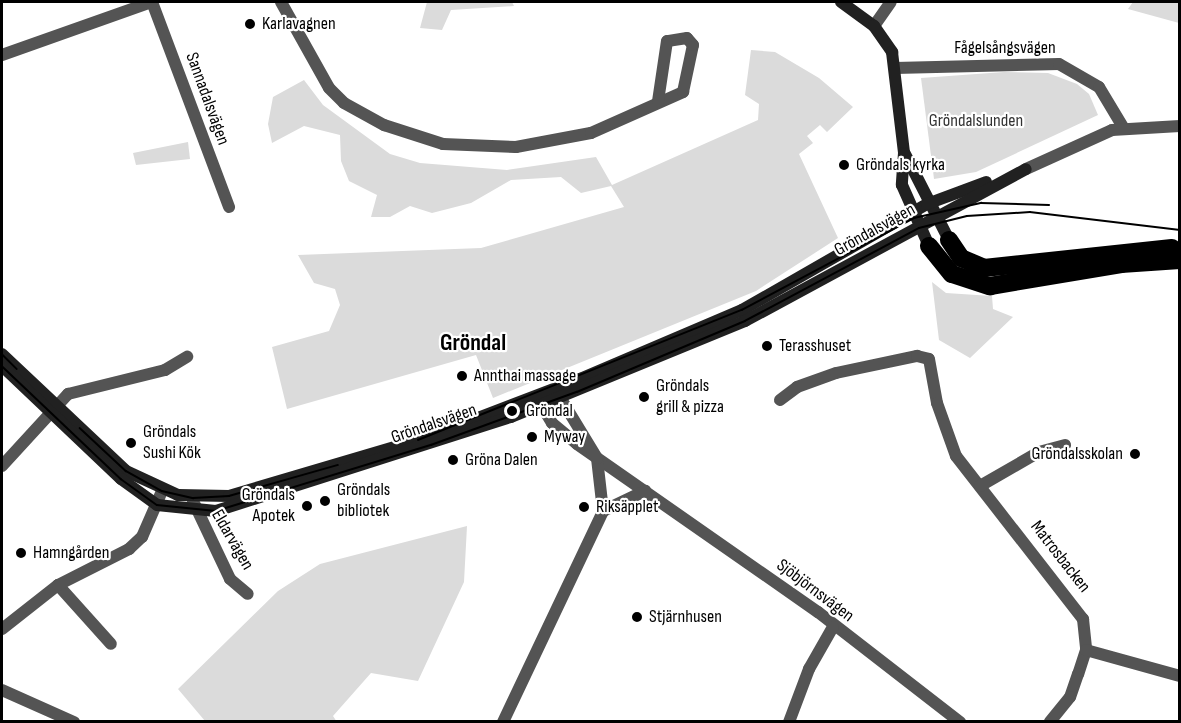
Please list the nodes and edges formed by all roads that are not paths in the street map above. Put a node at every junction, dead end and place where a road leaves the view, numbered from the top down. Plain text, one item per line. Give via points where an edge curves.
1 (152, 2) edge
2 (281, 2) edge
3 (841, 2) edge
4 (891, 2) edge
5 (874, 26) junction
6 (2, 55) edge
7 (895, 68) junction
8 (658, 101) junction
9 (1179, 126) edge
10 (1123, 127) junction
11 (904, 153) junction
12 (1026, 169) junction
13 (927, 204) junction
14 (229, 207) dead end
15 (912, 214) junction
16 (935, 217) junction
17 (919, 228) junction
18 (949, 240) joint
19 (929, 246) joint
20 (1179, 248) edge
21 (1179, 260) edge
22 (2, 354) edge
23 (187, 357) dead end
24 (2, 366) edge
25 (557, 394) junction
26 (780, 400) dead end
27 (538, 401) junction
28 (53, 409) junction
29 (1065, 445) dead end
30 (597, 458) junction
31 (2, 466) edge
32 (980, 486) junction
33 (162, 491) junction
34 (645, 491) junction
35 (193, 498) junction
36 (157, 505) junction
37 (603, 511) junction
38 (196, 513) junction
39 (58, 585) junction
40 (248, 594) dead end
41 (833, 627) junction
42 (2, 629) edge
43 (111, 644) dead end
44 (1086, 650) junction
45 (1179, 676) edge
46 (2, 690) edge
47 (74, 722) edge
48 (503, 722) edge
49 (789, 722) edge
50 (960, 722) edge
51 (1050, 722) edge

1 - 6 street
1 - 14 street, Sannadalsvägen
2 - 8 street via 329,88 344,103 384,125 443,144 516,147 573,140
3 - 5 street
4 - 5 street
5 - 7 street via 889,44
7 - 10 street, Fågelsångsvägen via 1069,67 1099,87
7 - 11 street
8 - 8 street via 688,86 693,45 687,38 667,41
9 - 10 street, Gröndalsvägen
10 - 12 street, Gröndalsvägen
11 - 13 street
11 - 15 street via 903,185
12 - 13 street, Gröndalsvägen
12 - 16 street, Gröndalsvägen
13 - 15 street, Gröndalsvägen
13 - 16 street
15 - 17 street
15 - 25 street, Gröndalsvägen via 742,310
16 - 17 street, Gröndalsvägen
16 - 18 street
17 - 19 street
17 - 25 street, Gröndalsvägen via 745,321
18 - 20 highway via 961,258 984,268
19 - 21 highway via 952,274 990,286 1121,264
22 - 28 street, Gröndalsvägen
23 - 28 street via 165,370 68,394
24 - 28 street, Gröndalsvägen
25 - 27 street, Gröndalsvägen
25 - 30 street, Sjöbjörnsvägen
26 - 32 street, Matrosbacken via 797,387 836,373 917,356 929,359 943,425 956,456
27 - 30 street, Sjöbjörnsvägen via 552,423
27 - 35 street, Gröndalsvägen via 229,496
27 - 38 street, Gröndalsvägen via 408,452
28 - 31 street
28 - 33 street, Gröndalsvägen via 126,471
28 - 36 street, Gröndalsvägen
29 - 32 street via 1039,452
30 - 34 street, Sjöbjörnsvägen
30 - 37 street, Sjöbjörnsvägen
32 - 44 street, Matrosbacken via 1077,606
33 - 35 street, Gröndalsvägen
33 - 36 street
34 - 37 street
34 - 41 street, Sjöbjörnsvägen
35 - 38 street, Eldarvägen
36 - 38 street, Gröndalsvägen
36 - 39 street via 129,549
37 - 48 street
38 - 40 street, Eldarvägen via 230,579
39 - 42 street
39 - 43 street
41 - 49 street via 809,669
41 - 50 street, Sjöbjörnsvägen
44 - 45 street
44 - 51 street, Matrosbacken via 1070,698
46 - 47 street

